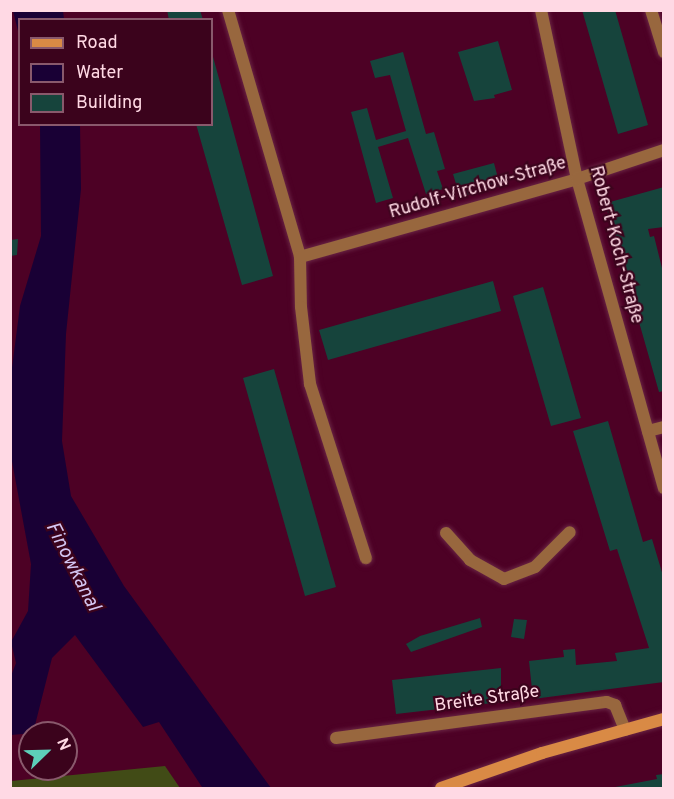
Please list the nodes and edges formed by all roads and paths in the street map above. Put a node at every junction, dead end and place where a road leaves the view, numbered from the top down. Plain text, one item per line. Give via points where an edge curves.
1 (228, 10) edge
2 (541, 10) edge
3 (651, 10) edge
4 (663, 52) edge
5 (663, 150) edge
6 (577, 179) junction
7 (300, 258) junction
8 (663, 427) edge
9 (648, 431) junction
10 (663, 488) edge
11 (570, 532) dead end
12 (446, 533) dead end
13 (366, 558) dead end
14 (663, 719) edge
15 (625, 730) junction
16 (336, 738) dead end
17 (441, 789) edge

1 - 7 street
2 - 6 street, Robert-Koch-Straße
3 - 4 street
5 - 6 street, Rudolf-Virchow-Straße
6 - 7 street, Rudolf-Virchow-Straße
6 - 9 street, Robert-Koch-Straße
7 - 13 street via 310,384
8 - 9 street
9 - 10 street, Robert-Koch-Straße
11 - 12 street via 536,567 504,579 471,560
14 - 15 main road
15 - 16 street, Breite Straße via 615,705 607,702
15 - 17 main road via 513,762

